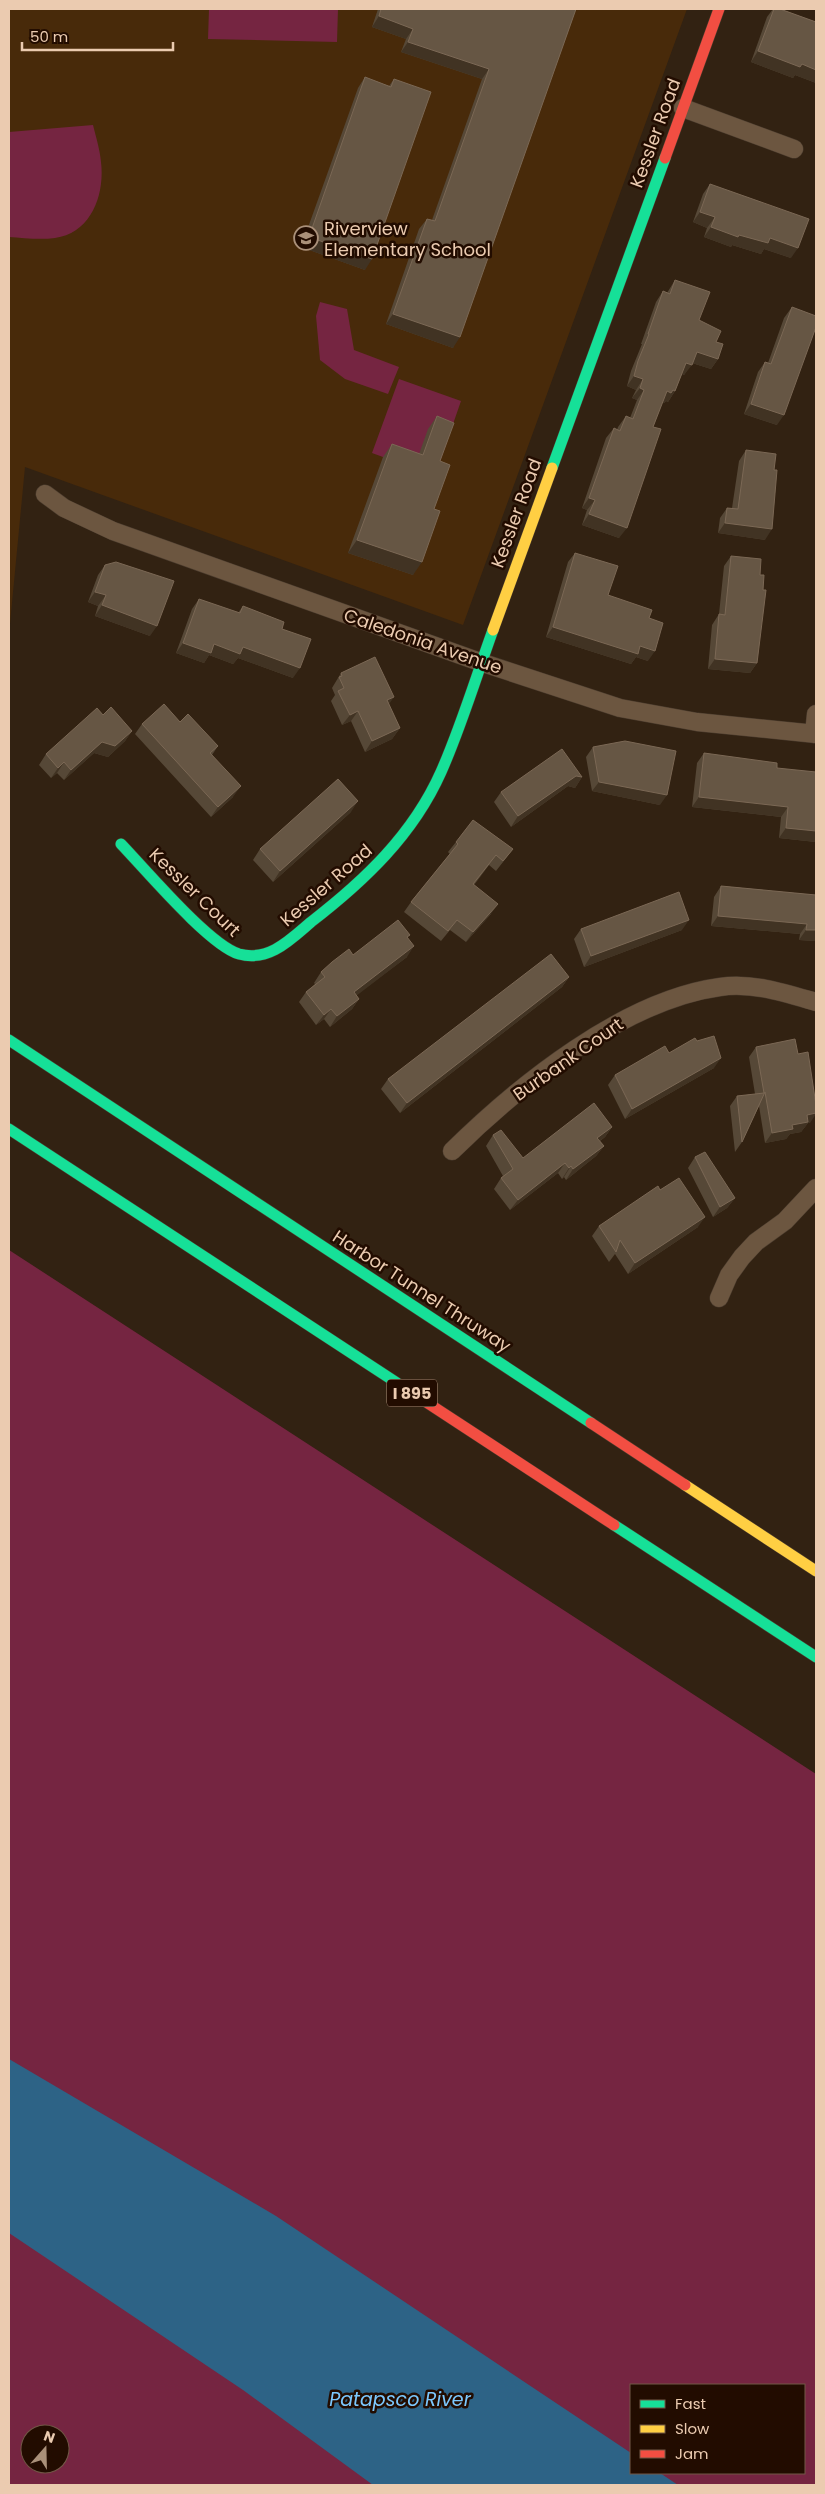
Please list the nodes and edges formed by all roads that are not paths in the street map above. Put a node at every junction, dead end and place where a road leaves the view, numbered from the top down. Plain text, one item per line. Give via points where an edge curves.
1 (719, 9) edge
2 (683, 108) junction
3 (794, 149) dead end
4 (45, 494) dead end
5 (480, 662) junction
6 (816, 714) edge
7 (815, 734) edge
8 (121, 844) dead end
9 (249, 956) joint
10 (816, 1002) edge
11 (9, 1040) edge
12 (9, 1129) edge
13 (452, 1151) dead end
14 (816, 1188) edge
15 (719, 1298) dead end
16 (816, 1571) edge
17 (816, 1658) edge

1 - 2 main road, Kessler Road
2 - 3 street
2 - 5 main road, Kessler Road
4 - 5 street, Caledonia Avenue via 64,508 113,531
5 - 7 street, Caledonia Avenue via 604,703 660,717
5 - 9 main road, Kessler Road via 441,772 426,804 397,845 358,885 280,948 264,955
6 - 7 street
8 - 9 main road, Kessler Court via 216,942 226,950
10 - 13 street, Burbank Court via 751,986 721,986 656,1004 582,1045 513,1096
11 - 16 main road, Harbor Tunnel Thruway
12 - 17 main road, I 895
14 - 15 street via 785,1221 756,1242 742,1257 729,1275

